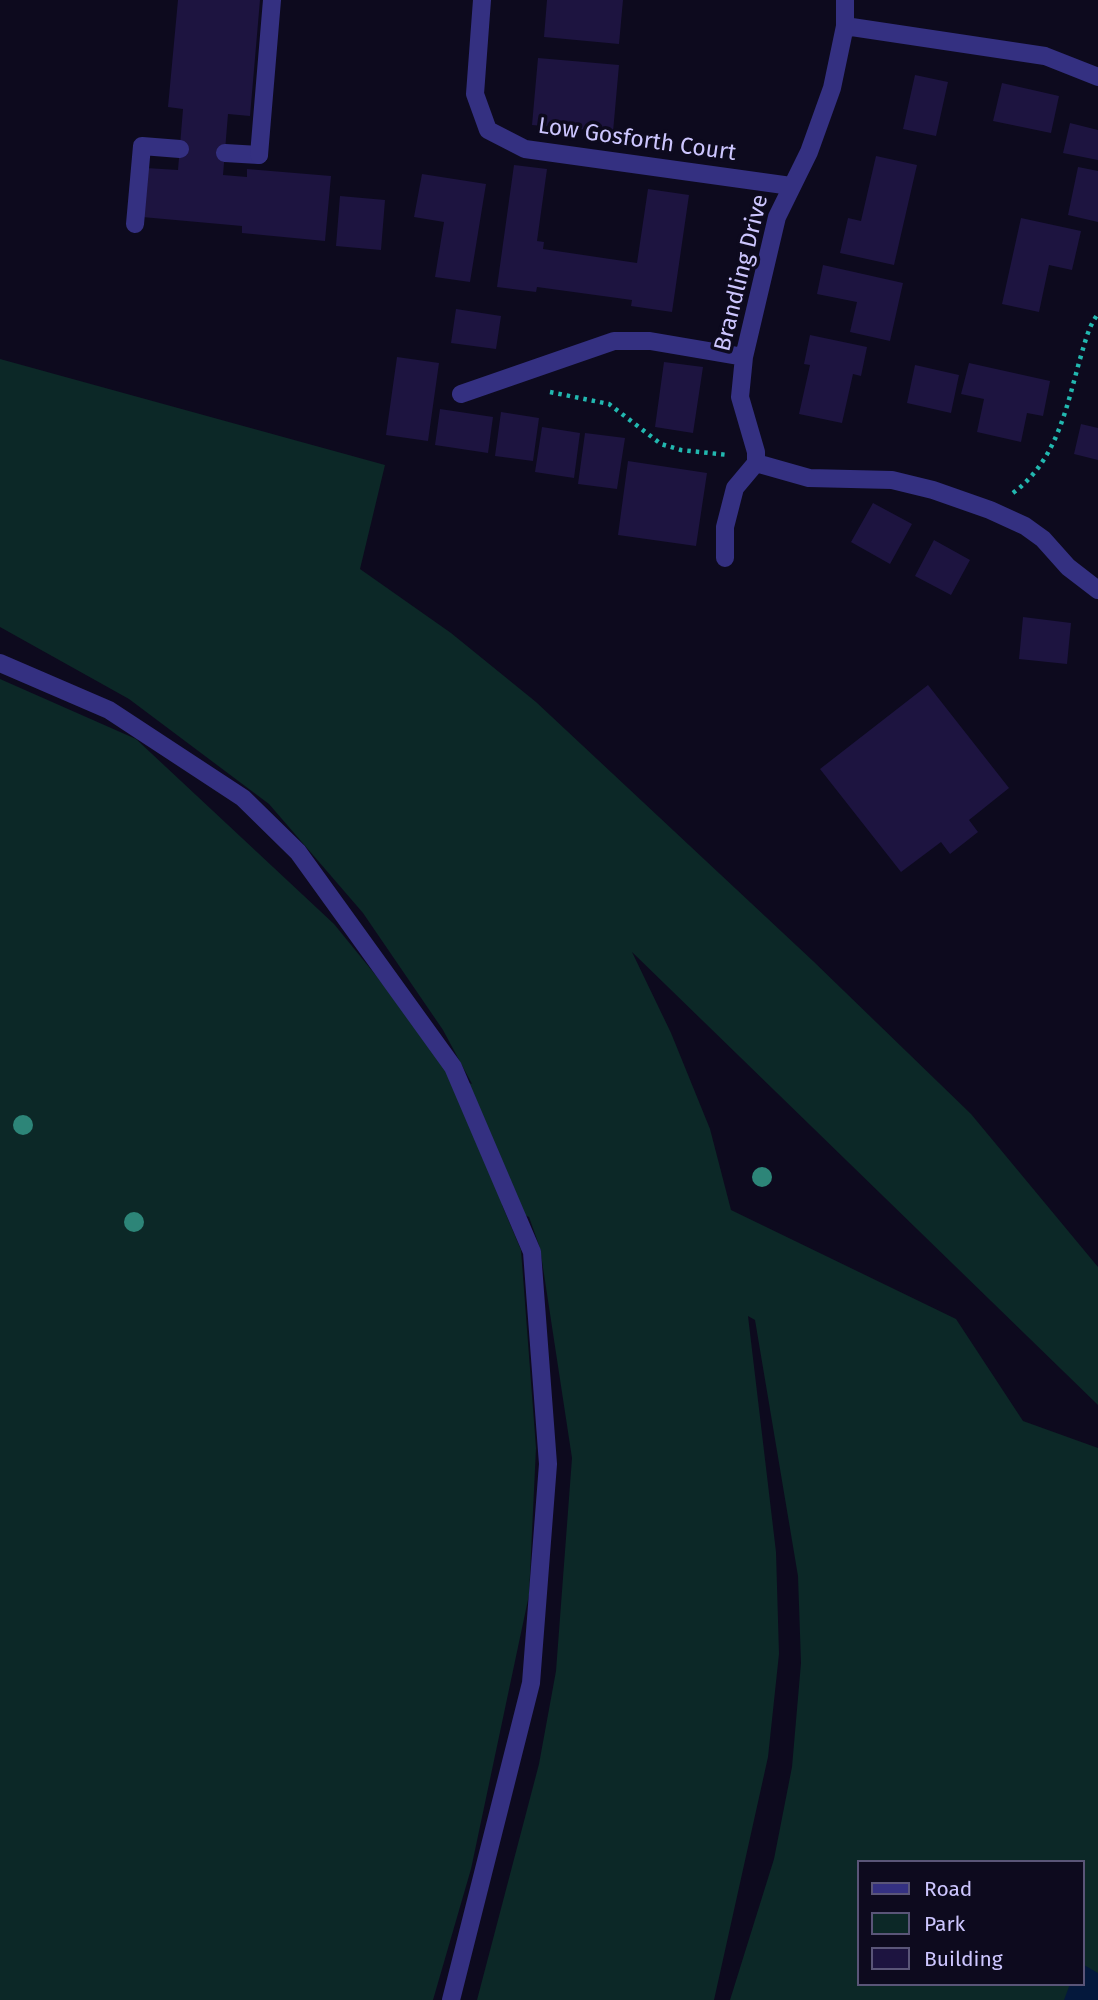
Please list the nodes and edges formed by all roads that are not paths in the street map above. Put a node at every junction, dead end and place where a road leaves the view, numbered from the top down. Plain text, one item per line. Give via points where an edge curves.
1 (272, 0) edge
2 (482, 0) edge
3 (845, 0) edge
4 (845, 26) junction
5 (1098, 77) edge
6 (180, 149) dead end
7 (225, 153) dead end
8 (791, 186) junction
9 (135, 224) dead end
10 (744, 358) junction
11 (461, 394) dead end
12 (756, 463) junction
13 (725, 558) dead end
14 (1098, 590) edge
15 (0, 663) edge
16 (451, 2000) edge

1 - 7 street via 259,155
2 - 8 street, Low Gosforth Court via 475,94 488,130 525,149
3 - 4 street, Brandling Drive
4 - 5 street via 1045,56
4 - 8 street, Brandling Drive via 832,88
6 - 9 street via 142,146
8 - 10 street, Brandling Drive via 777,217
10 - 11 street via 650,341 614,341
10 - 12 street, Brandling Drive via 740,397
12 - 13 street via 735,488 724,527
12 - 14 street via 808,478 892,480 990,510 1043,539 1068,567
15 - 16 street via 109,710 243,797 298,852 453,1067 532,1252 548,1464 531,1683

